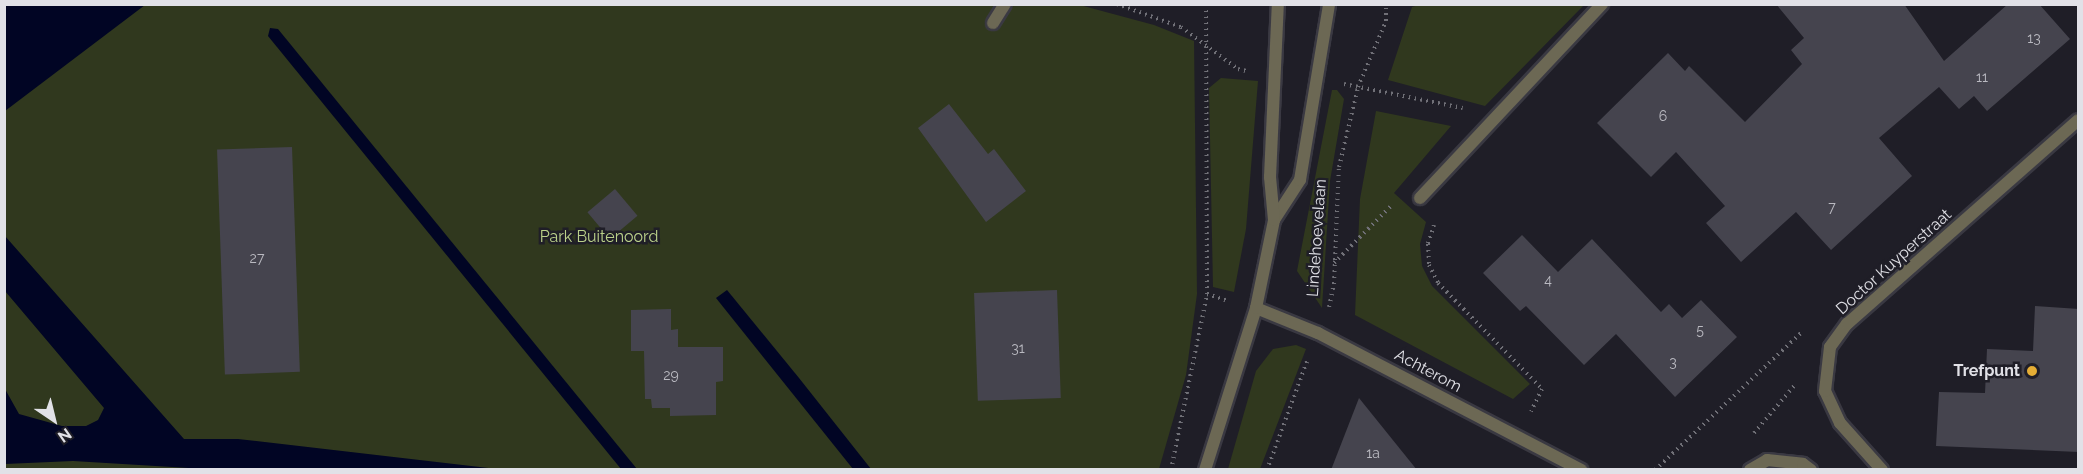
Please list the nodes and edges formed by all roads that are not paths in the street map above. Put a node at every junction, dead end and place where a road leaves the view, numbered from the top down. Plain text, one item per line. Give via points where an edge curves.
1 (1005, 4) edge
2 (1278, 4) edge
3 (1329, 4) edge
4 (1602, 4) edge
5 (993, 22) dead end
6 (2079, 120) edge
7 (1420, 198) road end
8 (1274, 220) junction
9 (1256, 309) junction
10 (1205, 470) edge
11 (1581, 470) edge
12 (1750, 470) edge
13 (1810, 470) edge
14 (1882, 470) edge

1 - 5 street
2 - 8 street, Lindehoevelaan via 1270,177
3 - 8 street, Lindehoevelaan via 1300,180
4 - 7 street
6 - 14 street, Doctor Kuyperstraat via 1847,324 1830,348 1824,374 1826,391 1840,423
8 - 9 street, Lindehoevelaan
9 - 10 street, Lindehoevelaan
9 - 11 street, Achterom via 1318,333
12 - 13 street via 1767,460 1803,464

